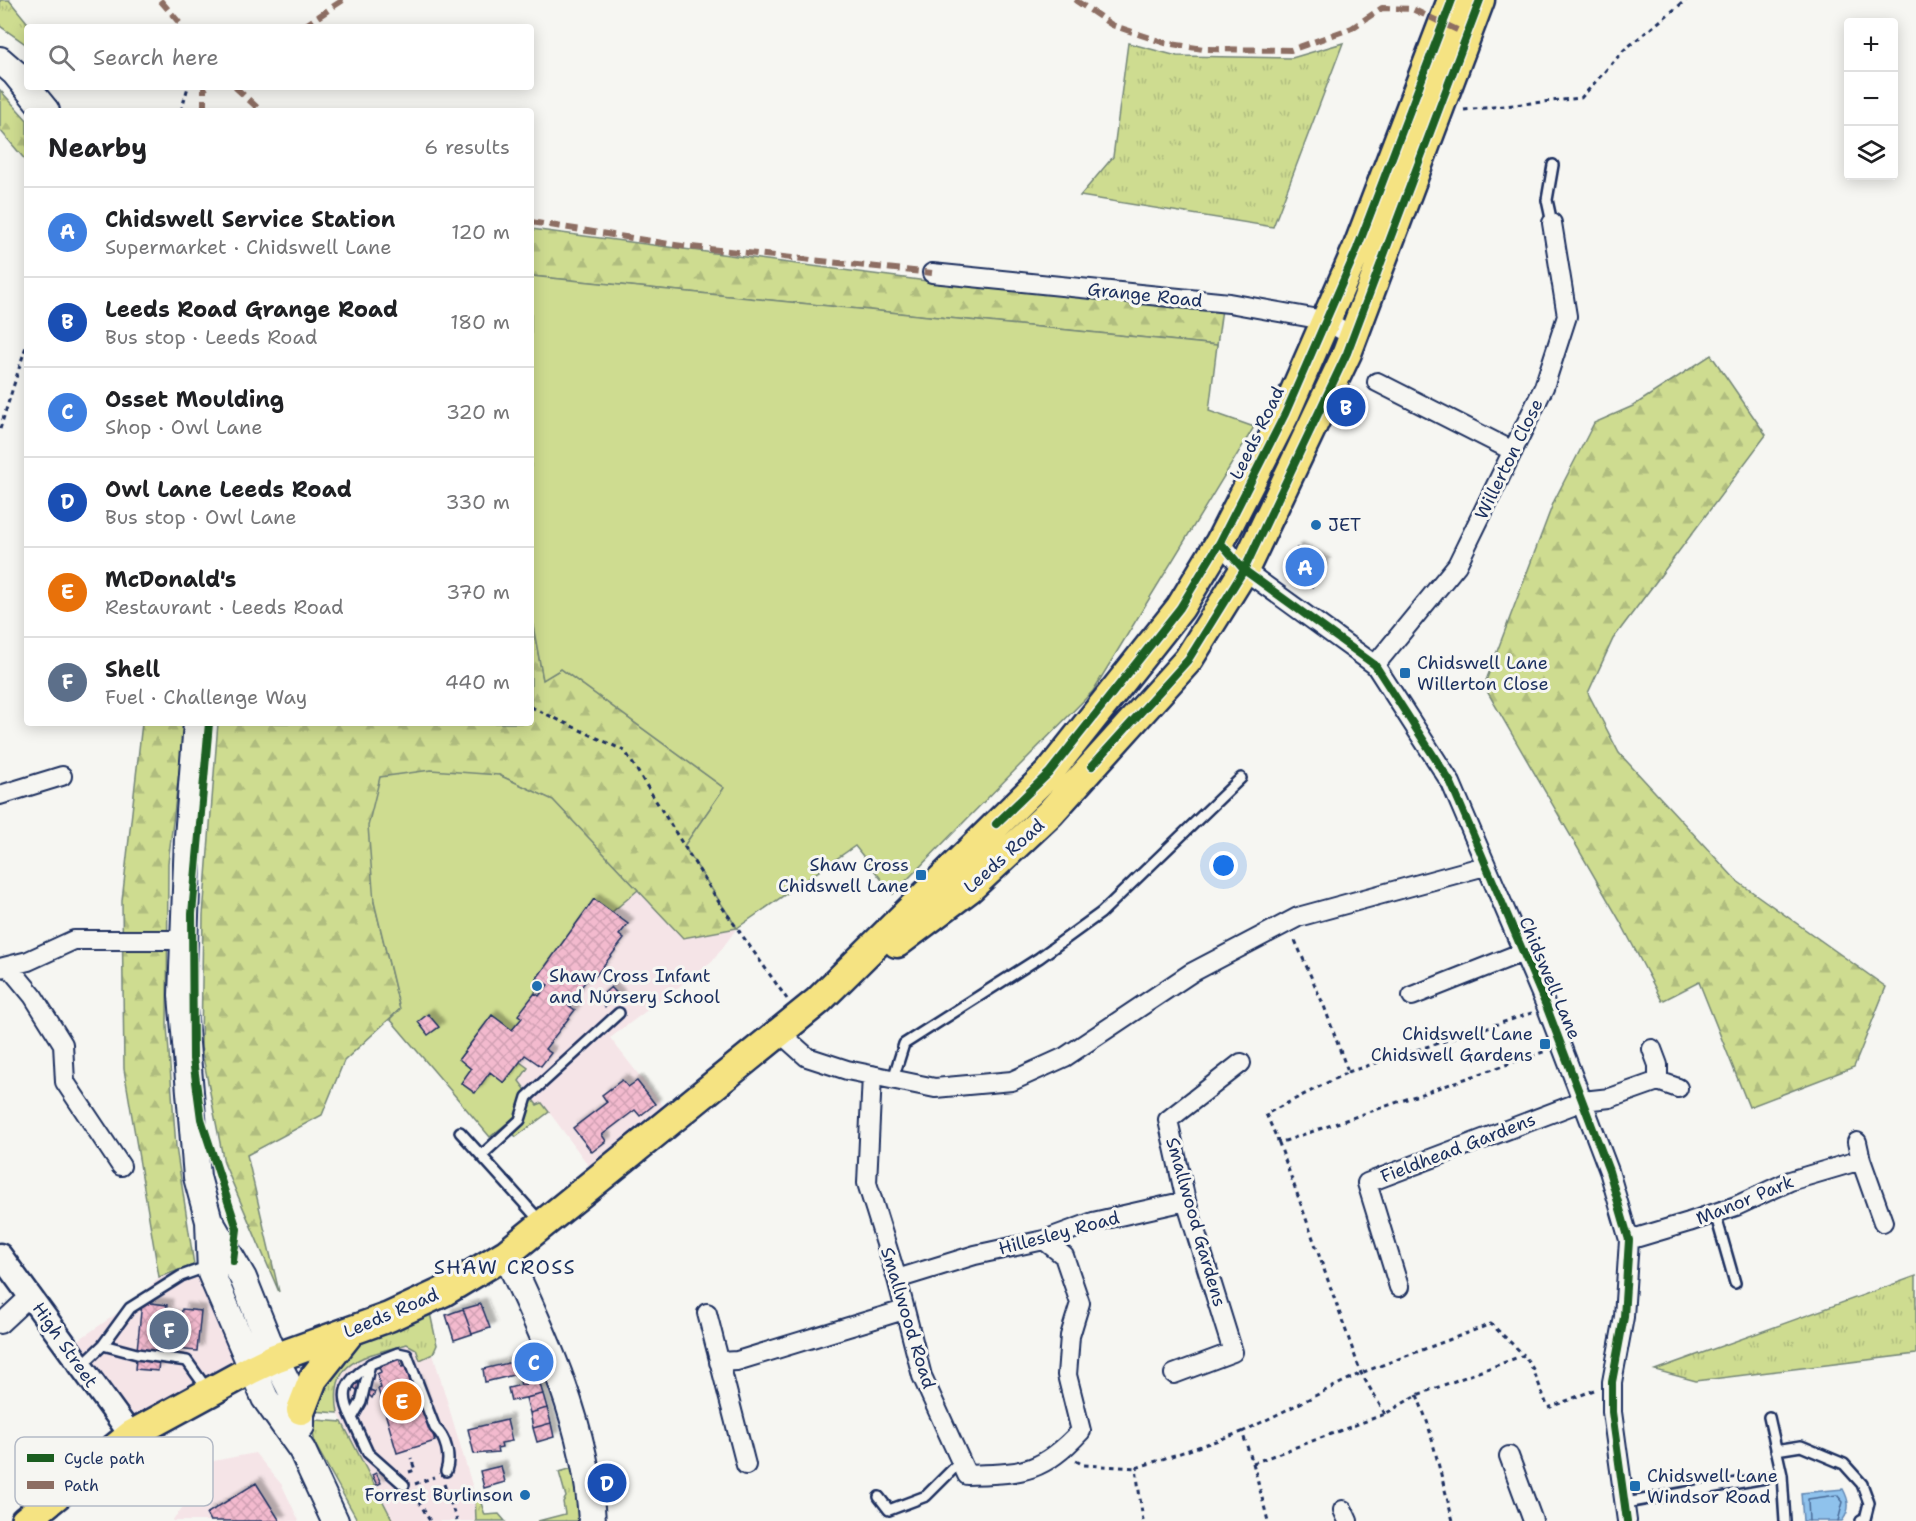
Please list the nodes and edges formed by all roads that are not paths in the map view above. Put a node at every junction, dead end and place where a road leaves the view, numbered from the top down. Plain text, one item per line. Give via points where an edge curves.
1 (1452, 0) edge
2 (1480, 0) edge
3 (0, 60) edge
4 (24, 84) edge
5 (29, 90) edge
6 (44, 108) edge
7 (1553, 165) dead end
8 (1552, 223) joint
9 (932, 273) dead end
10 (1324, 320) junction
11 (1353, 336) junction
12 (1377, 382) dead end
13 (1513, 451) junction
14 (1220, 542) junction
15 (1244, 570) junction
16 (1375, 665) junction
17 (197, 726) edge
18 (62, 776) dead end
19 (1241, 777) dead end
20 (0, 795) edge
21 (1485, 866) junction
22 (184, 940) junction
23 (1523, 952) junction
24 (4, 967) edge
25 (1412, 996) dead end
26 (619, 1012) dead end
27 (799, 1016) junction
28 (1652, 1049) dead end
29 (1241, 1063) dead end
30 (872, 1075) junction
31 (893, 1079) junction
32 (1658, 1081) junction
33 (1678, 1088) dead end
34 (1583, 1101) junction
35 (460, 1132) dead end
36 (482, 1155) junction
37 (121, 1166) dead end
38 (1186, 1201) junction
39 (1715, 1213) junction
40 (209, 1221) junction
41 (1883, 1222) dead end
42 (543, 1224) junction
43 (1044, 1240) junction
44 (1629, 1240) junction
45 (506, 1254) junction
46 (0, 1255) edge
47 (211, 1265) junction
48 (897, 1279) junction
49 (1735, 1283) dead end
50 (1399, 1287) dead end
51 (30, 1296) junction
52 (526, 1297) junction
53 (904, 1310) junction
54 (707, 1313) dead end
55 (0, 1323) edge
56 (351, 1331) junction
57 (103, 1345) junction
58 (719, 1362) junction
59 (264, 1363) junction
60 (80, 1367) junction
61 (367, 1367) junction
62 (1174, 1374) dead end
63 (209, 1392) junction
64 (301, 1410) junction
65 (1770, 1417) dead end
66 (352, 1418) junction
67 (131, 1435) junction
68 (129, 1437) edge
69 (302, 1450) junction
70 (1776, 1450) junction
71 (1509, 1456) dead end
72 (961, 1461) junction
73 (746, 1465) dead end
74 (442, 1475) road end
75 (1782, 1475) junction
76 (408, 1486) road end
77 (879, 1497) dead end
78 (43, 1506) edge
79 (1627, 1512) edge
80 (25, 1521) edge
81 (335, 1521) edge
82 (592, 1521) edge
83 (1533, 1521) edge
84 (1785, 1521) edge
85 (1861, 1521) edge

1 - 10 main road, Leeds Road via 1357,249
2 - 11 main road, Leeds Road
3 - 4 main road
5 - 6 main road
7 - 8 lane via 1547,200
8 - 13 street, Willerton Close via 1567,316 1544,387
9 - 10 street, Grange Road via 1229,303
10 - 11 street, Grange Road
10 - 14 main road, Leeds Road via 1285,414
11 - 15 main road, Leeds Road
12 - 13 street
13 - 16 street, Willerton Close via 1457,565
14 - 15 street, Chidswell Lane
14 - 27 main road, Leeds Road via 1180,608 1049,773
15 - 16 street, Chidswell Lane
15 - 27 main road, Leeds Road via 1188,660 1050,813 970,888
16 - 21 street, Chidswell Lane via 1451,783
17 - 22 main road
18 - 20 street
19 - 31 lane via 1101,913 1039,958 904,1044
21 - 23 street, Chidswell Lane
21 - 31 street via 1298,917 1191,973 1065,1057 1012,1081 935,1088
22 - 24 street via 74,940 28,961
22 - 40 main road via 182,995 196,1166
23 - 25 street
23 - 34 street, Chidswell Lane
24 - 37 street via 33,996 63,1044 64,1082
26 - 36 lane via 527,1097 520,1120
27 - 30 street via 807,1057
27 - 42 main road, Leeds Road
28 - 32 street
29 - 38 street, Smallwood Gardens via 1168,1120
30 - 31 street
30 - 48 street, Smallwood Road via 867,1183
32 - 33 street
32 - 34 street via 1610,1098
34 - 44 street, Chidswell Lane
34 - 50 street, Fieldhead Gardens via 1367,1183
35 - 36 lane
36 - 42 lane
38 - 43 street, Hillesley Road via 1093,1222
38 - 62 street, Smallwood Gardens via 1233,1352
39 - 41 street, Manor Park via 1859,1151
39 - 44 street, Manor Park
39 - 49 lane
40 - 47 main road
40 - 59 main road via 243,1278
42 - 45 main road, Leeds Road
42 - 52 main road via 529,1255
43 - 48 street, Hillesley Road via 975,1255
43 - 72 street via 1064,1256 1080,1303 1070,1336 1067,1375 1081,1431 1060,1453 1023,1473 967,1475
44 - 79 street, Chidswell Lane via 1624,1317 1612,1382 1612,1412
45 - 52 main road
45 - 56 main road, Leeds Road via 442,1292
46 - 51 street, High Street
47 - 57 lane via 181,1276 130,1308
47 - 59 main road via 211,1273
48 - 53 street, Smallwood Road
51 - 55 street
51 - 60 street, High Street
52 - 82 main road via 560,1372 590,1489
53 - 58 street via 736,1361
53 - 72 street, Smallwood Road via 922,1376
54 - 58 street
56 - 59 main road, Leeds Road
56 - 64 main road via 313,1379
57 - 60 lane
57 - 63 lane via 187,1361
58 - 73 street
59 - 63 main road, Leeds Road
59 - 64 main road
59 - 69 main road via 265,1398
60 - 67 street, High Street
61 - 66 lane via 361,1402
61 - 66 lane via 355,1375 344,1394
61 - 74 lane via 398,1353 407,1355 450,1461
63 - 67 main road, Leeds Road
64 - 69 main road
65 - 70 lane
66 - 76 lane via 368,1453
67 - 68 main road, Leeds Road
69 - 81 main road
70 - 75 lane
70 - 85 lane via 1801,1446 1844,1464 1862,1484 1869,1503
71 - 83 street
72 - 77 lane via 926,1496 889,1510
75 - 79 lane
75 - 84 lane
78 - 80 main road, Leeds Road

